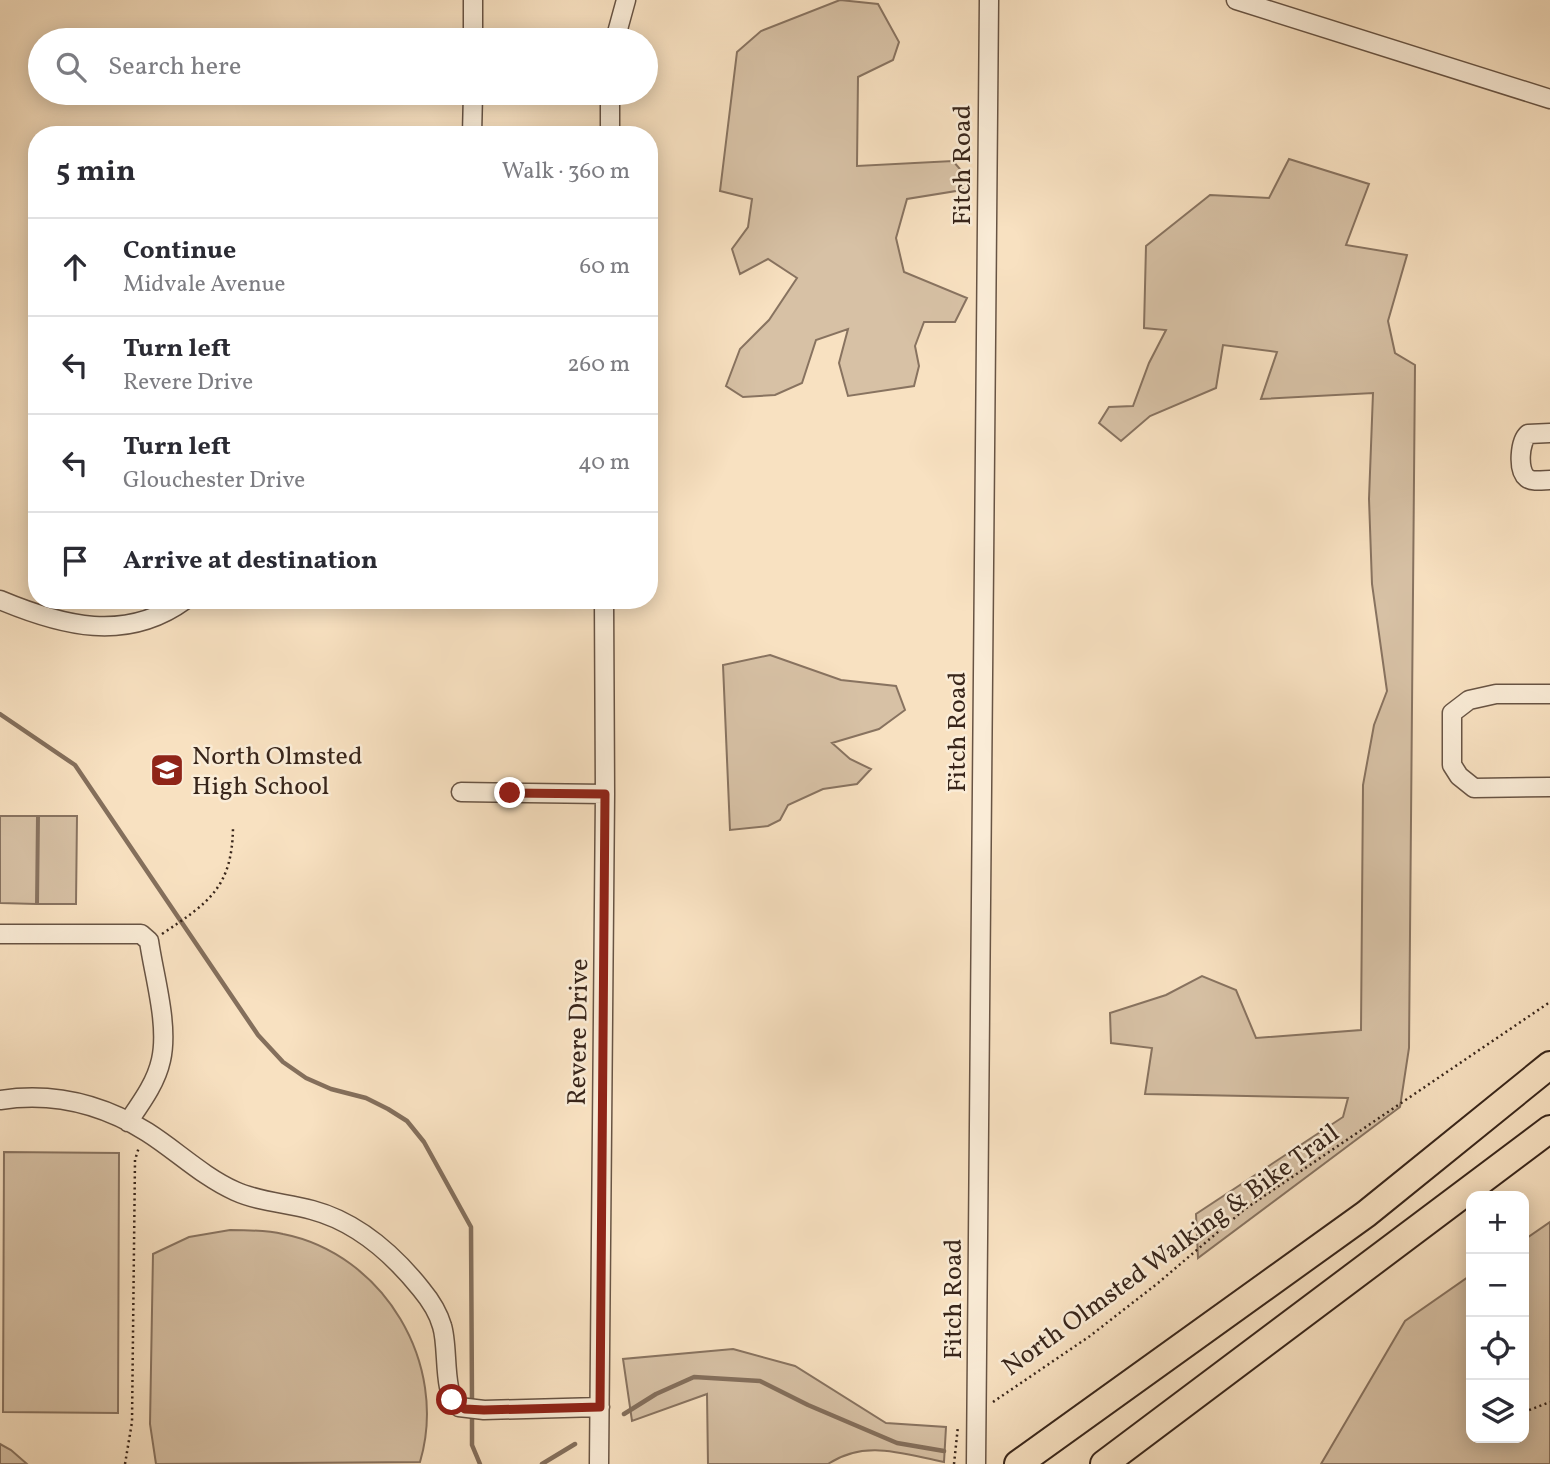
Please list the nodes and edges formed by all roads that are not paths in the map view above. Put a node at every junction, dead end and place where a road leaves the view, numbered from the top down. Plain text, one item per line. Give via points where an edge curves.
1 (473, 0) edge
2 (626, 0) edge
3 (989, 0) edge
4 (1236, 0) edge
5 (473, 28) edge
6 (618, 28) edge
7 (1550, 99) edge
8 (472, 105) edge
9 (610, 105) edge
10 (472, 126) edge
11 (610, 126) edge
12 (1550, 433) edge
13 (1550, 480) edge
14 (0, 600) edge
15 (167, 609) edge
16 (604, 609) edge
17 (1550, 694) edge
18 (1550, 787) edge
19 (460, 792) dead end
20 (605, 794) junction
21 (0, 934) edge
22 (1550, 1065) edge
23 (0, 1100) edge
24 (128, 1122) junction
25 (1550, 1129) edge
26 (600, 1407) junction
27 (1025, 1459) edge
28 (599, 1464) edge
29 (976, 1464) edge
30 (1104, 1464) edge

1 - 5 street
2 - 6 street
3 - 29 street, Fitch Road
4 - 7 street
8 - 10 street
9 - 11 street
12 - 13 street via 1528,434 1522,442 1525,477
14 - 15 street via 68,623 101,628 148,619
16 - 20 street, Revere Drive
17 - 18 street via 1482,697 1452,713 1452,765 1474,788
19 - 20 street
20 - 26 street, Revere Drive
21 - 24 street via 141,934 149,941 164,1040 154,1081
22 - 27 highway via 1366,1214
23 - 24 street via 57,1098
24 - 26 street via 238,1193 315,1210 342,1221 386,1250 435,1307 455,1404 472,1409
25 - 30 highway
26 - 28 street, Revere Drive

